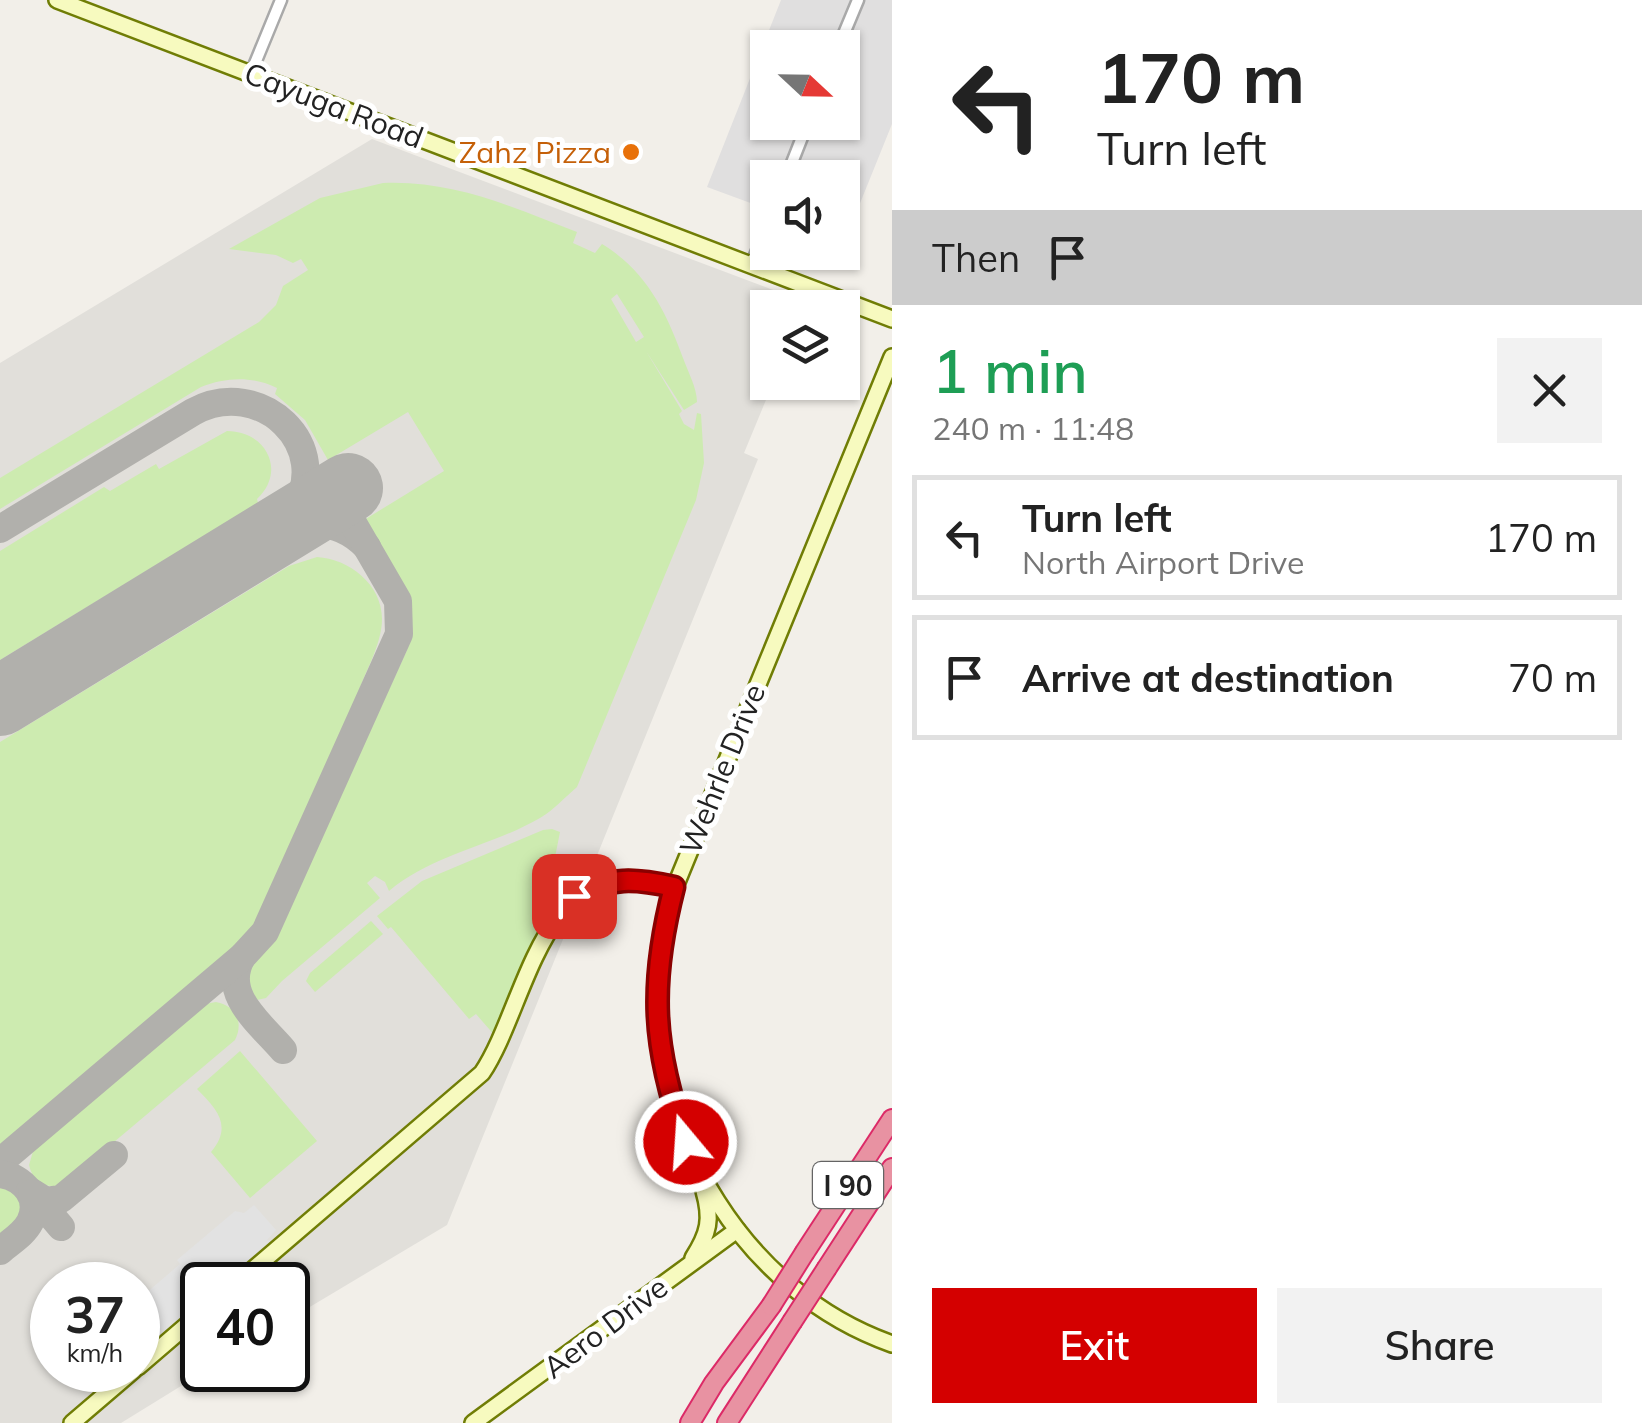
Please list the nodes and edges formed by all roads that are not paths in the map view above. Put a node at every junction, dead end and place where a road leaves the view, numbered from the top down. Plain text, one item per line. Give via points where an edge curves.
1 (57, 0) edge
2 (280, 0) edge
3 (858, 0) edge
4 (846, 30) edge
5 (251, 73) junction
6 (750, 265) edge
7 (764, 270) edge
8 (892, 319) edge
9 (892, 357) edge
10 (674, 887) junction
11 (892, 1119) edge
12 (696, 1163) junction
13 (892, 1168) edge
14 (737, 1230) junction
15 (262, 1262) edge
16 (690, 1264) junction
17 (180, 1331) edge
18 (892, 1344) edge
19 (160, 1348) edge
20 (109, 1392) edge
21 (72, 1423) edge
22 (473, 1423) edge
23 (690, 1423) edge
24 (728, 1423) edge

1 - 5 street, Cayuga Road
2 - 5 street
3 - 4 street
5 - 6 street, Cayuga Road
7 - 8 street, Cayuga Road
9 - 10 street, Wehrle Drive
10 - 12 street, Wehrle Drive via 656,986 660,1046
10 - 15 street via 635,878 574,896 548,930 482,1073
11 - 23 highway, I 90, bridge
12 - 14 street, Wehrle Drive
12 - 16 street via 710,1213
13 - 24 highway, I 90, bridge
14 - 16 street, Aero Drive
14 - 18 street, Wehrle Drive via 772,1270 817,1305
16 - 22 street, Aero Drive
17 - 19 street
20 - 21 street

